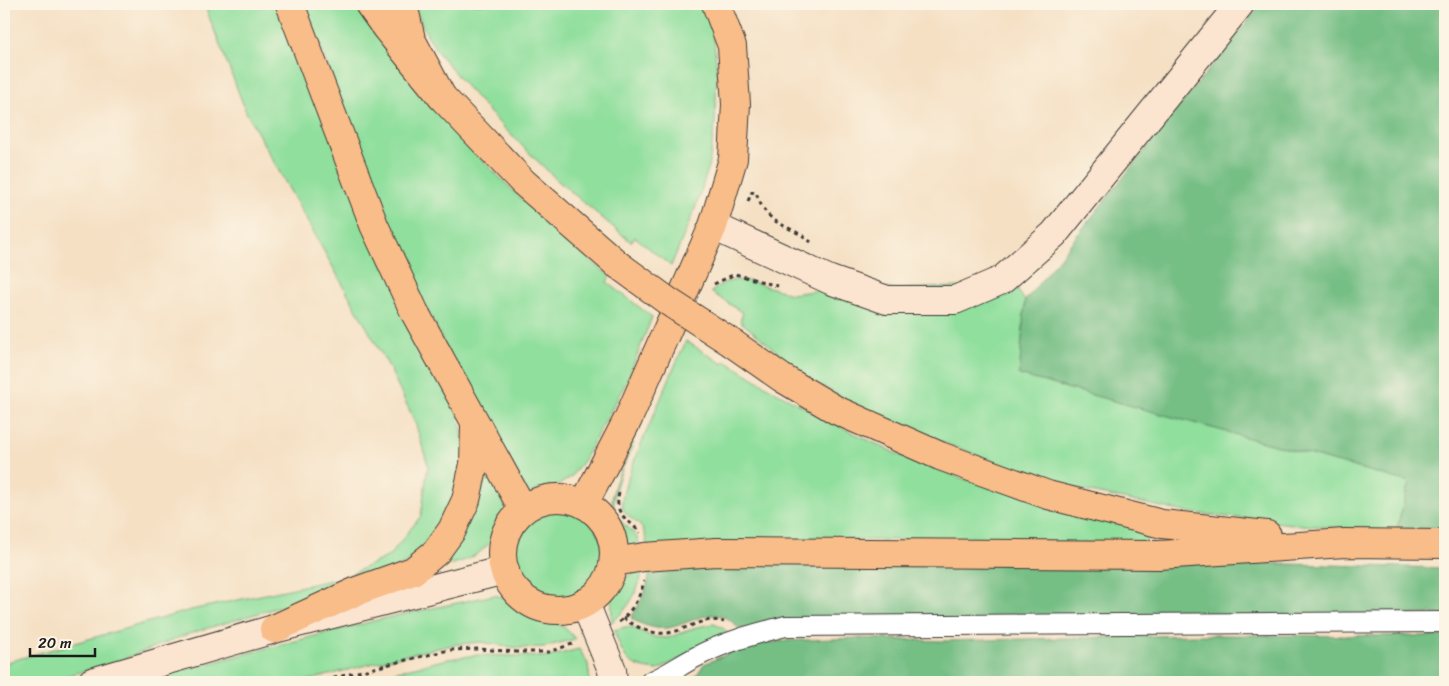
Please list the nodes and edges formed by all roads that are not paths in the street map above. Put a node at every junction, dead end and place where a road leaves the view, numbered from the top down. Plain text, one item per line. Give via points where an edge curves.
1 (290, 4) edge
2 (369, 4) edge
3 (403, 4) edge
4 (716, 4) edge
5 (1240, 4) edge
6 (442, 97) junction
7 (713, 226) junction
8 (475, 422) junction
9 (584, 504) junction
10 (523, 509) junction
11 (1346, 543) junction
12 (1445, 544) edge
13 (614, 562) junction
14 (505, 570) junction
15 (585, 603) junction
16 (1445, 622) edge
17 (274, 629) junction
18 (92, 682) edge
19 (612, 682) edge
20 (650, 682) edge

1 - 8 main road via 374,225 415,313
2 - 6 main road
3 - 6 main road via 411,39
4 - 7 main road via 732,46 736,104 733,159
5 - 7 street via 1054,234 1002,280 955,300 887,300 830,280
6 - 11 main road, bridge via 523,182 617,264 782,378 836,410 940,456 1048,495 1162,524
7 - 9 main road via 628,418
8 - 10 main road
8 - 17 main road via 474,464 466,500 452,530 436,552 413,571 357,591
9 - 10 main road via 557,498
9 - 13 main road via 605,522 611,534
10 - 14 main road via 504,540
11 - 12 main road
11 - 13 main road via 1159,554 716,552
13 - 15 main road via 599,593
14 - 15 main road via 523,598 537,606 562,610
14 - 17 street
15 - 19 street via 612,670
16 - 20 street via 786,626 738,639
17 - 18 street

